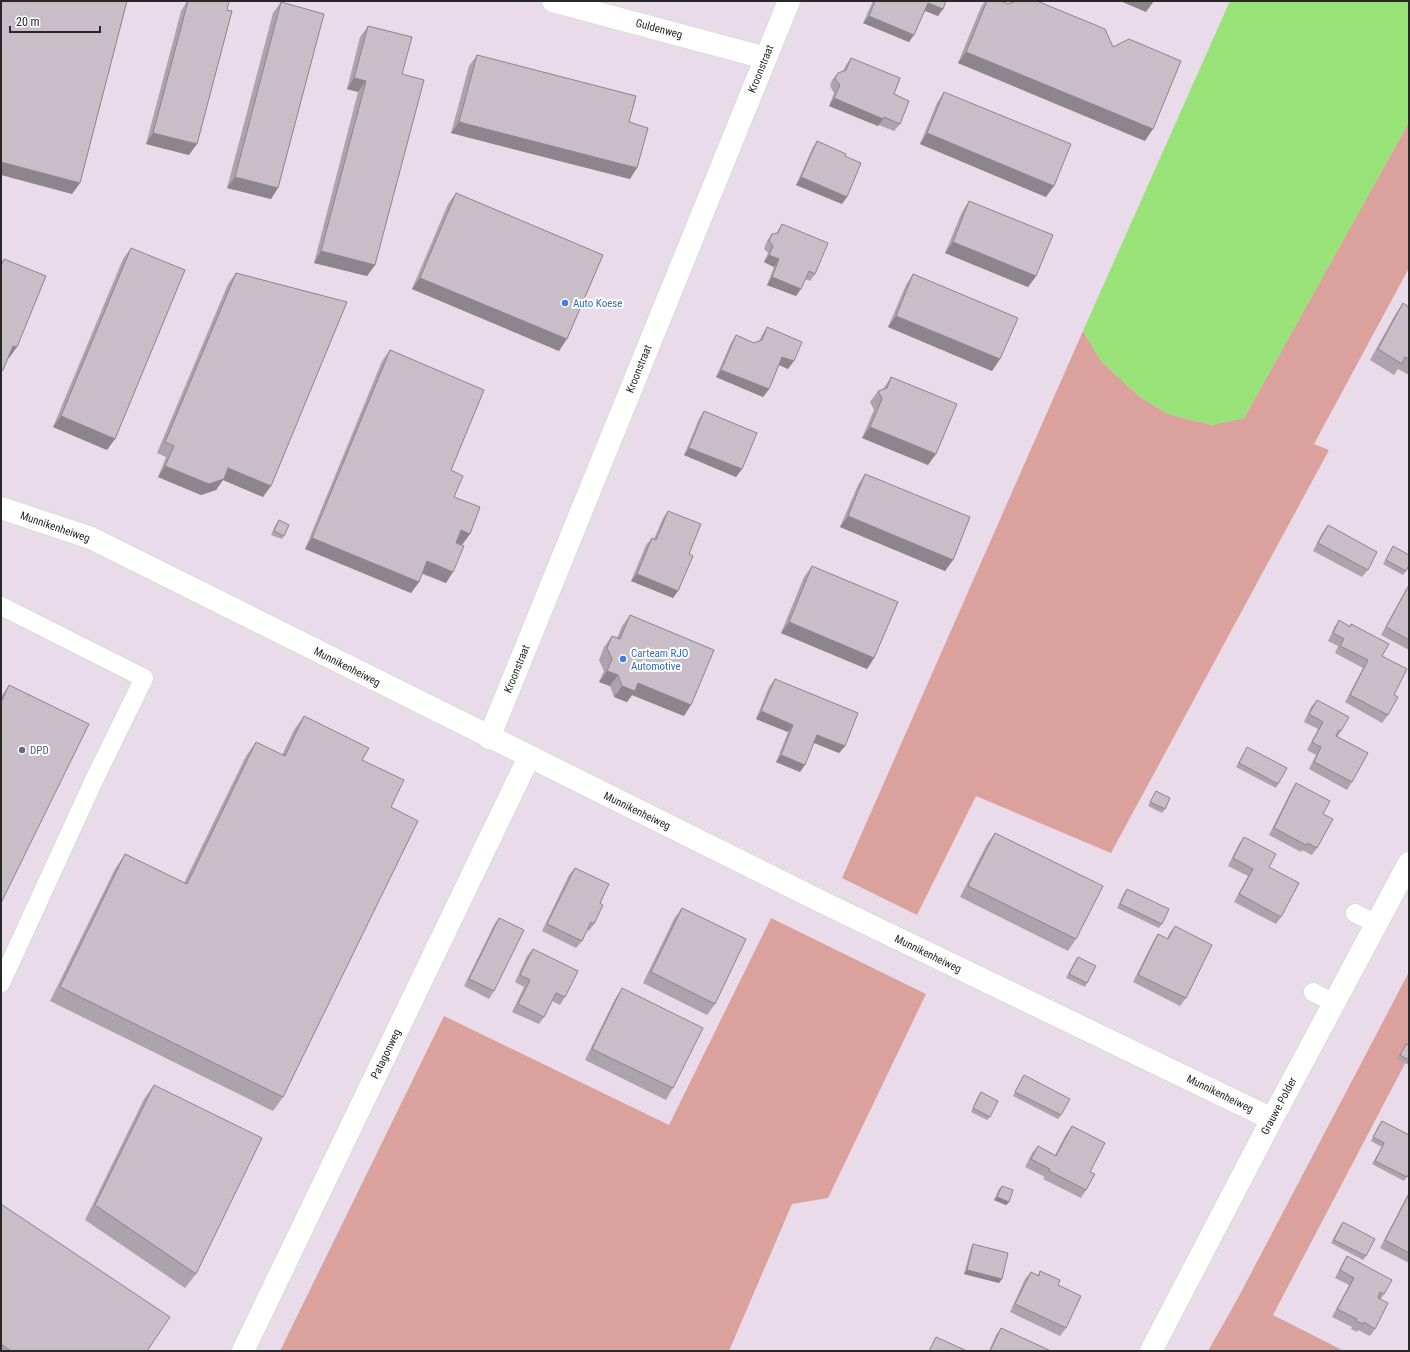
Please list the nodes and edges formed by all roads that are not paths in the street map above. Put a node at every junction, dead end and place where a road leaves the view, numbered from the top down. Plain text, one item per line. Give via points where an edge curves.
1 (553, 1) edge
2 (790, 1) edge
3 (766, 58) junction
4 (1, 508) edge
5 (1, 606) edge
6 (489, 738) junction
7 (529, 757) junction
8 (1409, 863) edge
9 (1356, 912) dead end
10 (1376, 924) junction
11 (1, 983) edge
12 (1313, 992) dead end
13 (1334, 1003) junction
14 (1272, 1119) junction
15 (244, 1351) edge
16 (1151, 1351) edge

1 - 3 street, Guldenweg
2 - 3 street, Kroonstraat
3 - 6 street, Kroonstraat
4 - 6 street, Munnikenheiweg via 91,538
5 - 11 lane via 144,678
6 - 7 street, Munnikenheiweg
7 - 14 street, Munnikenheiweg via 824,903
7 - 15 street, Patagonweg
8 - 10 street, Grauwe Polder
9 - 10 lane
10 - 13 street, Grauwe Polder
12 - 13 lane
13 - 14 street, Grauwe Polder
14 - 16 street, Grauwe Polder

